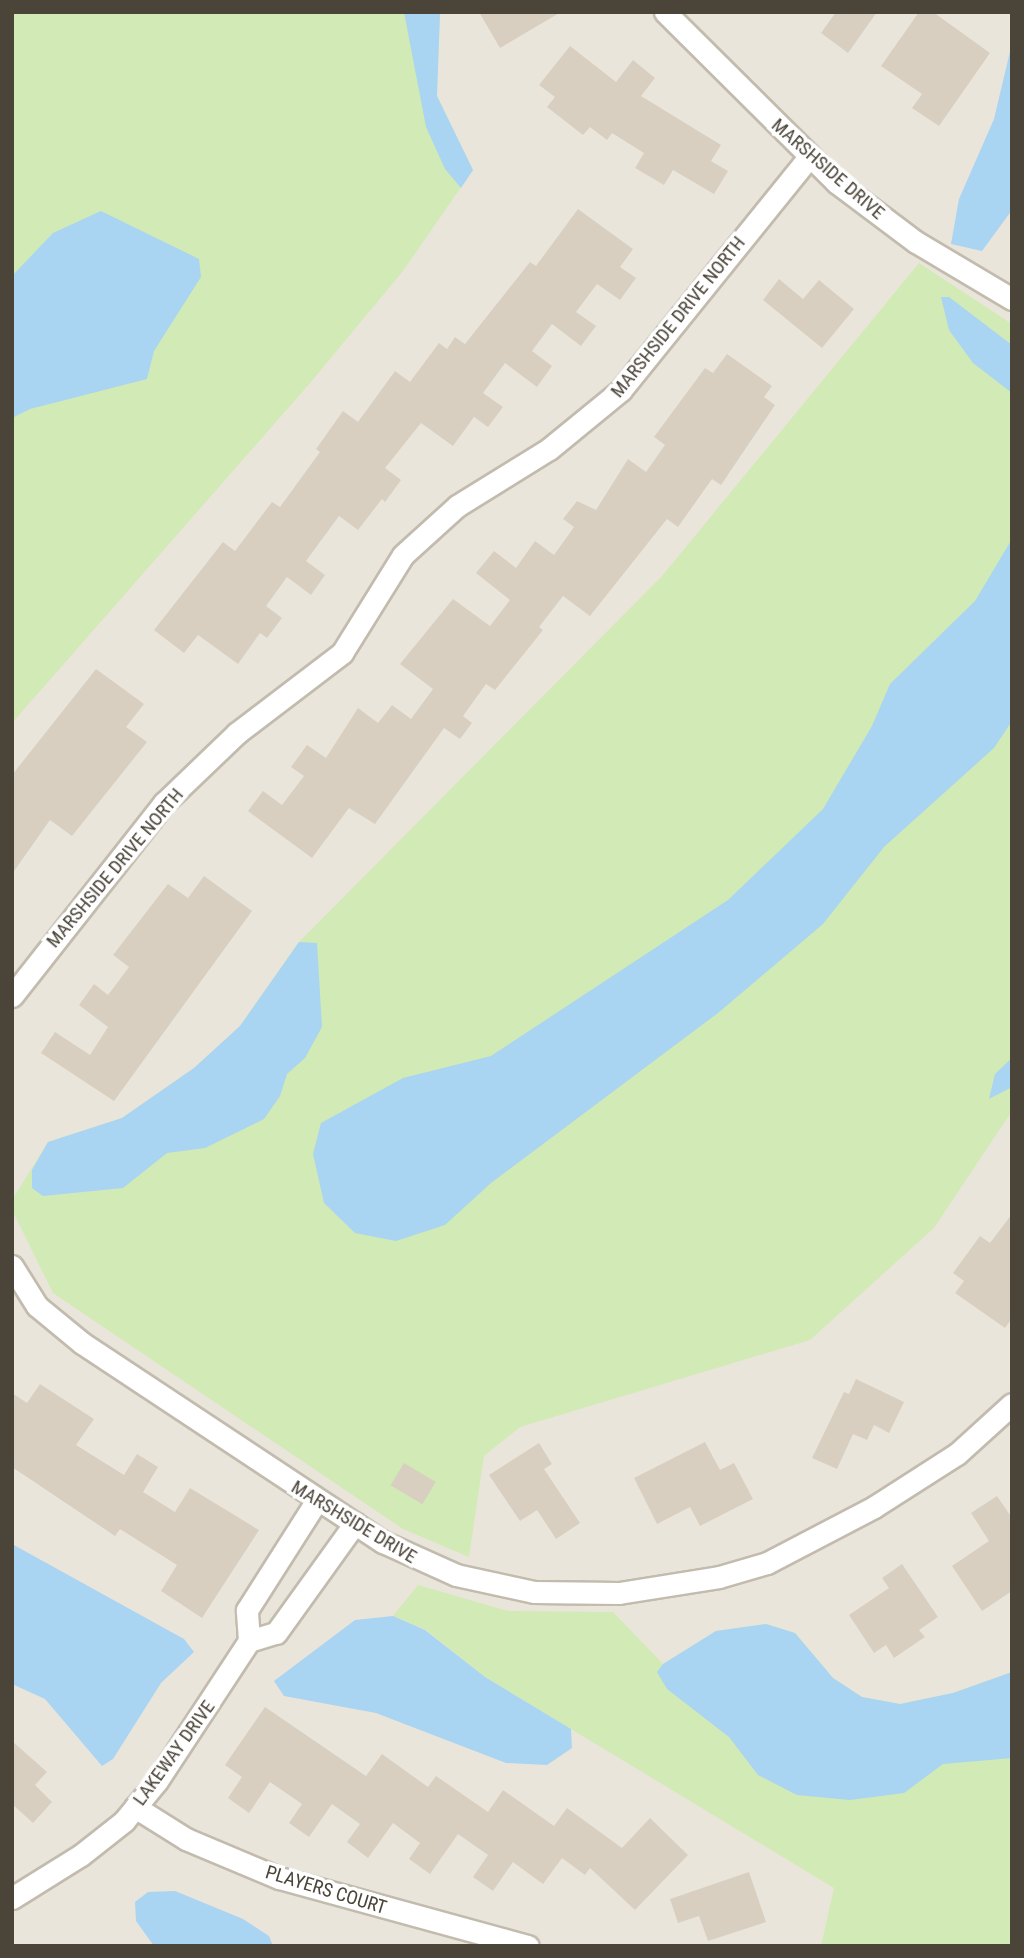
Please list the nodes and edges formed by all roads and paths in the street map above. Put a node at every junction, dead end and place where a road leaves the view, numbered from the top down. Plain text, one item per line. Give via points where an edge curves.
1 (666, 12) edge
2 (809, 158) junction
3 (1012, 299) edge
4 (12, 996) edge
5 (12, 1266) edge
6 (1012, 1404) edge
7 (317, 1500) junction
8 (355, 1524) junction
9 (249, 1641) junction
10 (135, 1807) junction
11 (12, 1898) edge
12 (528, 1946) edge

1 - 2 street, MARSHSIDE DRIVE
2 - 3 street, MARSHSIDE DRIVE via 916,242
2 - 4 street, MARSHSIDE DRIVE NORTH via 621,390 549,449 457,506 403,555 342,653 237,733 164,803
5 - 7 street, MARSHSIDE DRIVE via 37,1306 82,1343
6 - 8 street, MARSHSIDE DRIVE via 957,1454 874,1507 767,1563 695,1582 620,1593 534,1592 423,1563
7 - 8 street, MARSHSIDE DRIVE
7 - 9 street via 247,1610
8 - 9 street via 276,1633
9 - 10 street, LAKEWAY DRIVE
10 - 11 street, LAKEWAY DRIVE via 81,1855
10 - 12 street, PLAYERS COURT via 186,1839 279,1878

